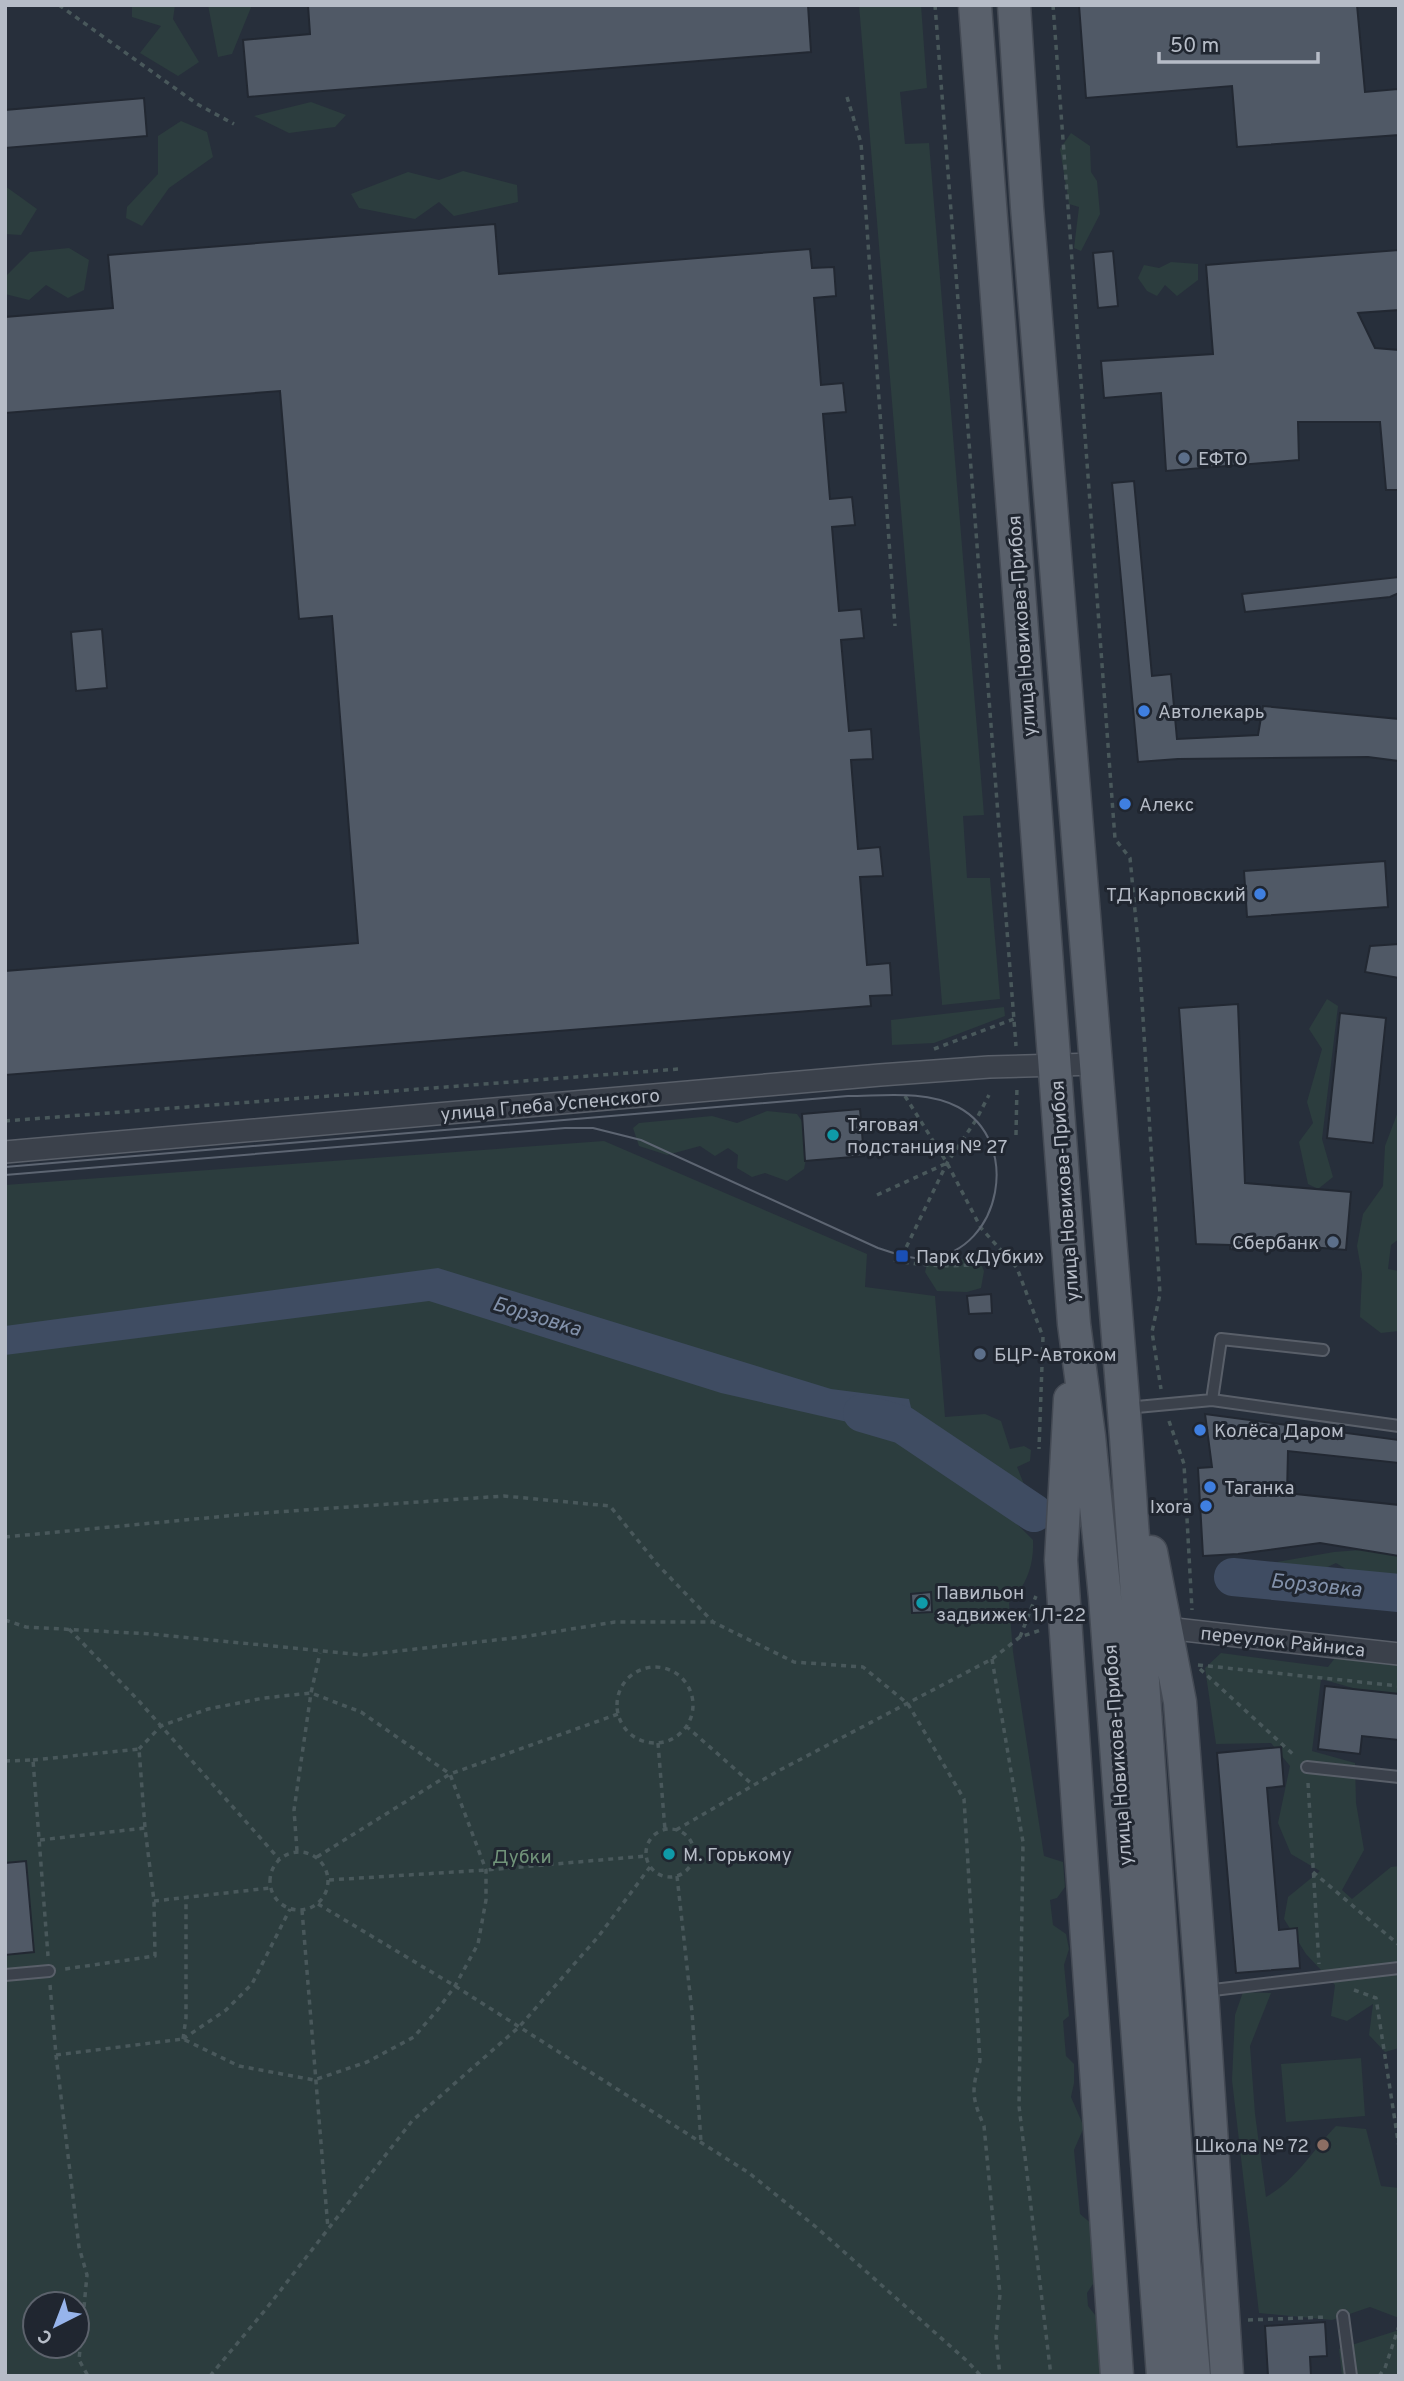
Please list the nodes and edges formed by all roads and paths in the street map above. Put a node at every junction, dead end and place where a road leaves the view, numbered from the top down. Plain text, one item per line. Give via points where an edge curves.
1 (59, 5) edge
2 (935, 5) edge
3 (975, 5) edge
4 (1014, 5) edge
5 (1053, 5) edge
6 (847, 97) dead end
7 (234, 124) dead end
8 (895, 626) dead end
9 (926, 1052) dead end
10 (1096, 1064) junction
11 (1055, 1066) junction
12 (684, 1069) dead end
13 (989, 1095) dead end
14 (5, 1121) edge
15 (5, 1152) edge
16 (947, 1163) junction
17 (877, 1195) dead end
18 (902, 1256) dead end
19 (1009, 1258) dead end
20 (894, 1261) dead end
21 (1074, 1325) junction
22 (1323, 1350) dead end
23 (1212, 1400) junction
24 (1163, 1404) junction
25 (1125, 1423) junction
26 (1399, 1426) edge
27 (5, 1537) edge
28 (1038, 1592) dead end
29 (5, 1620) edge
30 (713, 1622) junction
31 (69, 1629) junction
32 (1047, 1629) dead end
33 (1180, 1630) junction
34 (1020, 1637) junction
35 (320, 1652) junction
36 (1399, 1654) edge
37 (992, 1659) junction
38 (1196, 1665) junction
39 (1197, 1678) dead end
40 (1399, 1686) edge
41 (311, 1693) junction
42 (908, 1704) junction
43 (618, 1714) junction
44 (161, 1726) junction
45 (686, 1727) junction
46 (658, 1743) junction
47 (138, 1749) junction
48 (33, 1760) junction
49 (5, 1761) edge
50 (1307, 1767) junction
51 (450, 1774) junction
52 (1399, 1777) edge
53 (753, 1785) junction
54 (145, 1828) junction
55 (665, 1830) junction
56 (676, 1830) junction
57 (39, 1840) junction
58 (297, 1851) junction
59 (646, 1856) junction
60 (317, 1857) junction
61 (279, 1859) junction
62 (650, 1867) junction
63 (486, 1870) junction
64 (1313, 1872) junction
65 (677, 1876) junction
66 (329, 1880) junction
67 (270, 1888) junction
68 (186, 1898) junction
69 (154, 1901) junction
70 (318, 1904) junction
71 (290, 1909) junction
72 (302, 1910) junction
73 (1399, 1945) edge
74 (1399, 1968) edge
75 (49, 1971) junction
76 (5, 1975) edge
77 (1320, 1977) junction
78 (455, 1986) junction
79 (1202, 1991) junction
80 (519, 2027) junction
81 (183, 2039) junction
82 (56, 2055) junction
83 (314, 2080) junction
84 (701, 2143) junction
85 (1399, 2147) edge
86 (328, 2229) junction
87 (1343, 2316) joint
88 (1247, 2320) dead end
89 (1399, 2326) edge
90 (88, 2376) edge
91 (210, 2376) edge
92 (981, 2376) edge
93 (1000, 2376) edge
94 (1051, 2376) edge
95 (1117, 2376) edge
96 (1163, 2376) edge
97 (1194, 2376) edge
98 (1227, 2376) edge
99 (1351, 2376) edge
100 (1379, 2376) edge

1 - 7 path via 197,104
2 - 9 path via 1014,1019
3 - 11 main road, улица Новикова-Прибоя
4 - 10 main road, улица Новикова-Прибоя
5 - 24 path via 1115,839 1130,858 1139,953 1160,1294 1152,1332
6 - 8 path via 861,143
10 - 11 street, улица Глеба Успенского
10 - 25 main road, улица Новикова-Прибоя
11 - 15 street, улица Глеба Успенского via 880,1074
11 - 21 main road, улица Новикова-Прибоя
12 - 14 path
13 - 16 path
16 - 17 path
16 - 18 path
19 - 20 path via 987,1264
21 - 95 main road via 1061,1560
21 - 96 main road, улица Новикова-Прибоя via 1105,1597
22 - 23 lane via 1221,1339
23 - 24 lane
23 - 26 lane
24 - 25 lane
24 - 33 path via 1184,1464
25 - 33 main road
25 - 97 main road, улица Новикова-Прибоя
27 - 30 path via 504,1496 610,1506
28 - 34 path
29 - 31 path
30 - 35 path via 615,1622 452,1646 363,1655
30 - 42 path via 794,1662 863,1667
31 - 35 path
31 - 44 path
32 - 34 path
33 - 36 street, переулок Райниса
33 - 38 path
33 - 79 main road via 1180,1702
34 - 37 path
35 - 41 path
37 - 42 path
37 - 94 path via 1023,1842 1019,2106
38 - 39 path
38 - 40 path
38 - 50 path
41 - 44 path via 208,1709
41 - 51 path via 361,1712
41 - 58 path via 294,1810
42 - 53 path
42 - 93 path via 964,1799 979,2061 972,2088 984,2126 1000,2294 996,2337
43 - 45 path via 617,1695 623,1683 632,1674 657,1666 688,1685 693,1709
43 - 46 path via 627,1732 638,1740
43 - 51 path
44 - 47 path
44 - 61 path
45 - 46 path via 674,1738
45 - 53 path
46 - 55 path
47 - 48 path
47 - 54 path
48 - 49 path
48 - 57 path
50 - 52 lane
50 - 64 path
51 - 60 path
51 - 63 path
53 - 56 path
54 - 57 path
54 - 69 path
55 - 56 path
55 - 59 path via 649,1841
56 - 65 path via 689,1839 694,1853 689,1867
57 - 75 path
58 - 60 path
58 - 61 path
59 - 62 path
59 - 63 path
60 - 66 path
61 - 67 path via 271,1872
62 - 65 path via 662,1876
62 - 80 path via 598,1937
63 - 66 path
63 - 78 path via 478,1944
64 - 73 path
64 - 77 path
65 - 84 path
66 - 70 path
67 - 68 path
67 - 71 path
68 - 69 path
68 - 81 path
69 - 75 path via 155,1956
70 - 72 path
70 - 78 path
71 - 72 path
71 - 81 path via 252,1984 226,2010
72 - 83 path
74 - 77 lane
75 - 76 lane
75 - 82 path
77 - 79 lane
77 - 85 path via 1376,1998
78 - 80 path
78 - 83 path via 414,2037 368,2062
79 - 98 main road
80 - 84 path
80 - 86 path via 412,2121
81 - 82 path
81 - 83 path via 239,2066
82 - 90 path via 79,2247 87,2275 79,2360
83 - 86 path
84 - 92 path via 816,2227
86 - 91 path
87 - 88 path
87 - 99 lane
89 - 100 path

